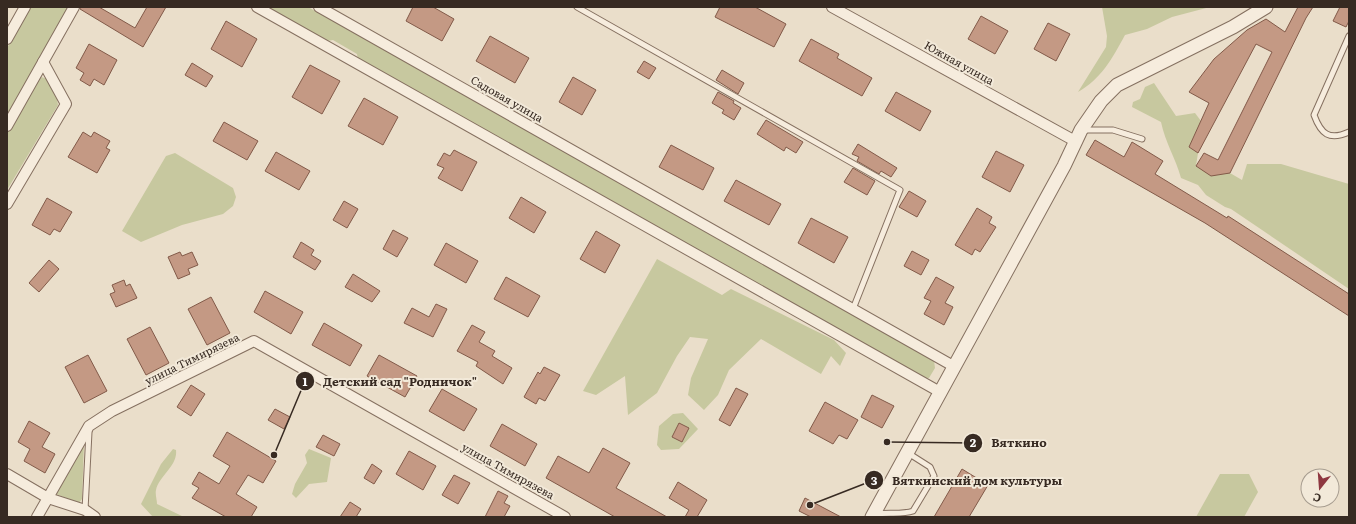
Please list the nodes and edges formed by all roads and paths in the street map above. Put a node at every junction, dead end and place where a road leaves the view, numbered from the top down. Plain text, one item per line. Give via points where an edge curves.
1 (25, 7) edge
2 (74, 7) edge
3 (257, 7) edge
4 (319, 7) edge
5 (577, 7) edge
6 (832, 7) edge
7 (1266, 7) edge
8 (1349, 36) edge
9 (7, 39) edge
10 (43, 62) junction
11 (7, 126) edge
12 (1349, 132) edge
13 (1078, 135) junction
14 (1142, 139) dead end
15 (7, 204) edge
16 (853, 310) junction
17 (955, 366) junction
18 (940, 392) junction
19 (89, 426) junction
20 (907, 453) junction
21 (7, 474) edge
22 (48, 498) junction
23 (85, 510) junction
24 (873, 516) edge
25 (37, 517) edge
26 (95, 517) edge
27 (565, 517) edge

1 - 9 street
2 - 10 street
3 - 18 street
4 - 16 street, Садовая улица
5 - 16 lane via 900,190
6 - 13 street, Южная улица
7 - 13 street via 1233,27 1117,85 1101,101
8 - 12 lane via 1314,116 1319,129 1329,136 1341,136
10 - 11 street
10 - 15 street via 66,104
13 - 14 lane via 1113,130
13 - 17 street via 1064,166
16 - 17 street, Садовая улица
17 - 18 street
18 - 20 street
19 - 22 street, улица Тимирязева
19 - 23 lane
19 - 27 street, улица Тимирязева via 112,411 254,341
20 - 24 street
20 - 24 lane via 930,467 934,476 913,511 906,514 892,512
21 - 22 street
22 - 23 street
22 - 25 street, улица Тимирязева
23 - 26 street

